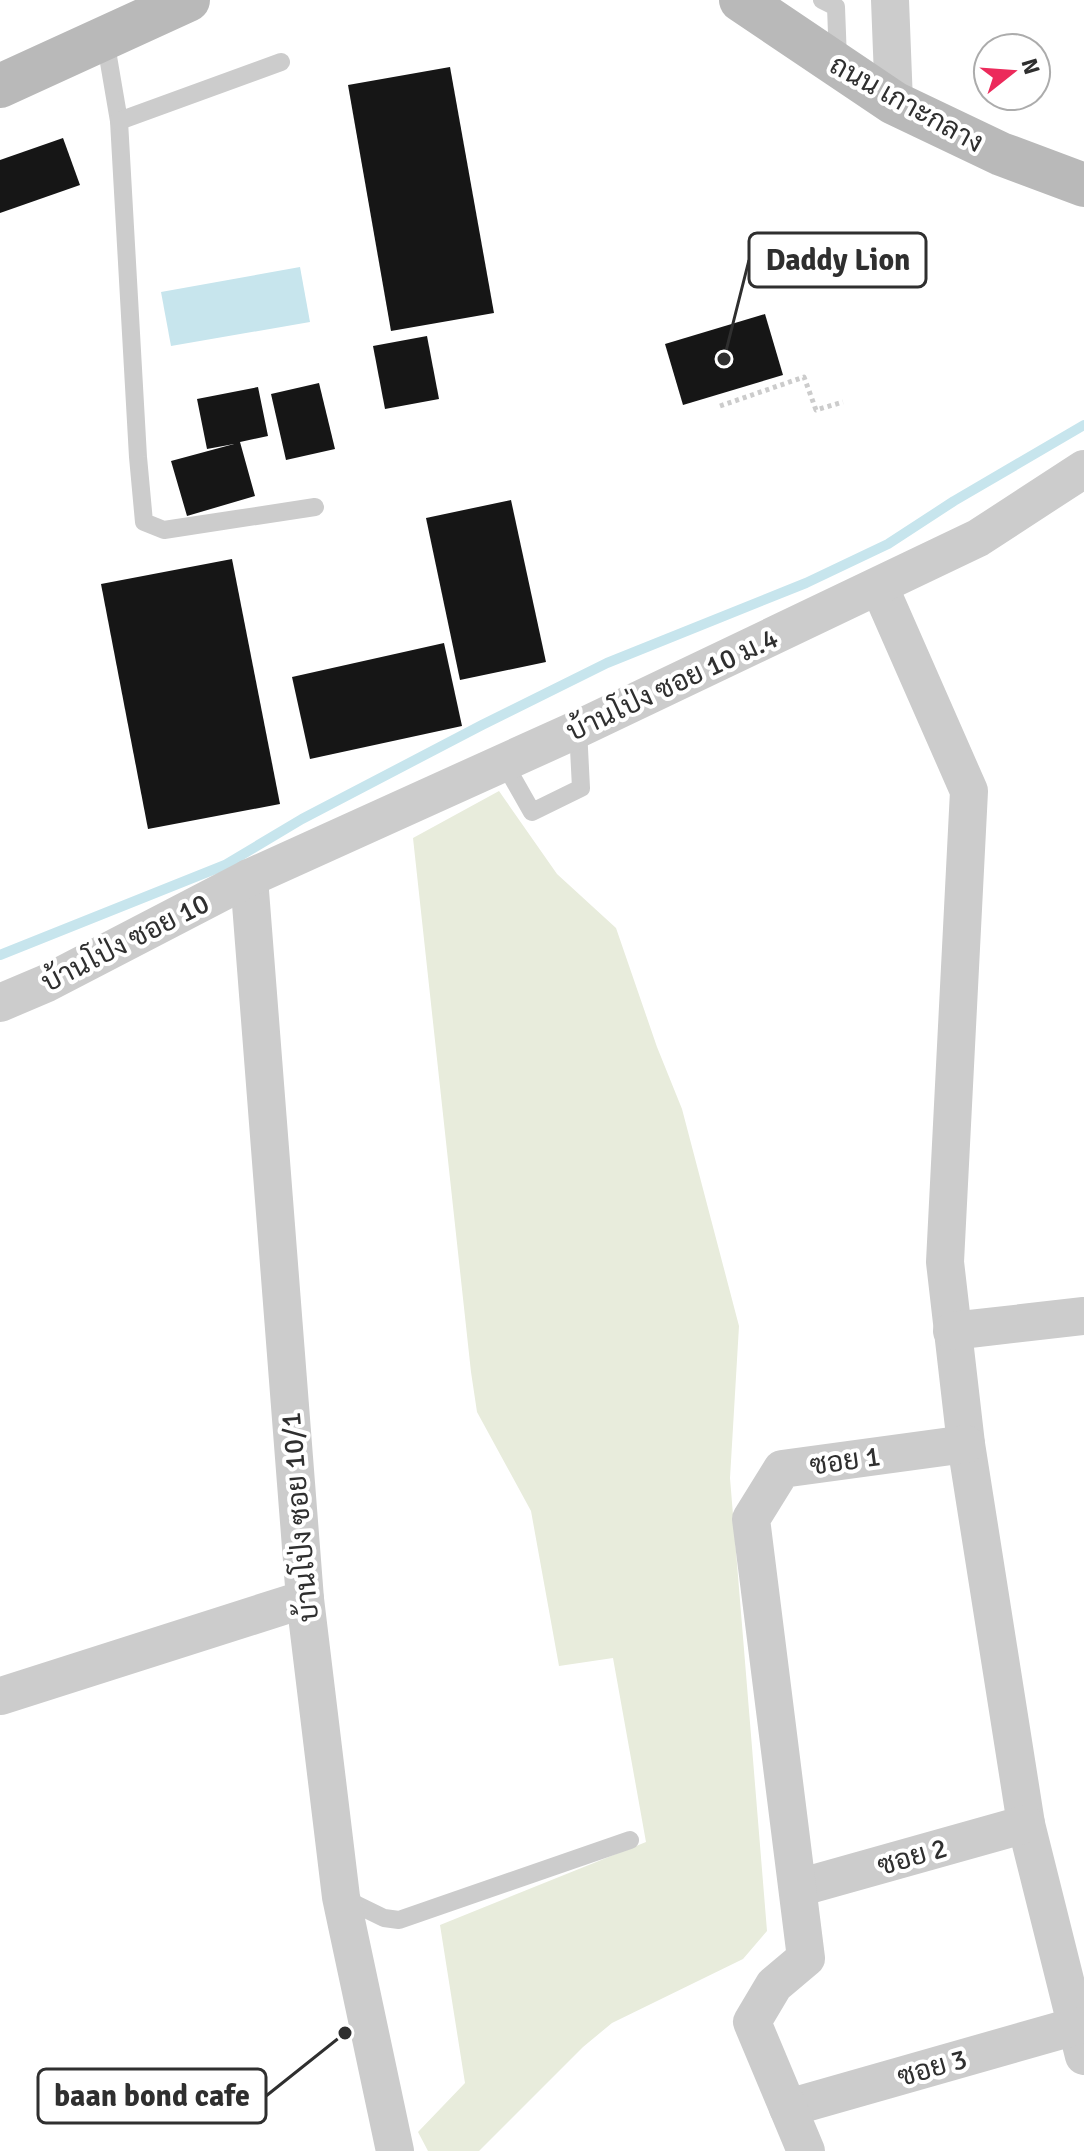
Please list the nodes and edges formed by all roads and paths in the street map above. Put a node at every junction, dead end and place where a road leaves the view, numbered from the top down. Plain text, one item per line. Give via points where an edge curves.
1 (188, 0) edge
2 (741, 0) edge
3 (822, 0) edge
4 (890, 0) edge
5 (105, 39) junction
6 (281, 62) dead end
7 (839, 66) junction
8 (0, 86) edge
9 (894, 103) junction
10 (119, 121) junction
11 (1084, 185) edge
12 (843, 402) dead end
13 (720, 406) dead end
14 (1082, 478) edge
15 (315, 507) dead end
16 (879, 586) junction
17 (578, 729) junction
18 (503, 761) junction
19 (249, 878) junction
20 (0, 1003) edge
21 (1084, 1316) edge
22 (952, 1331) junction
23 (966, 1444) junction
24 (305, 1599) junction
25 (1, 1696) edge
26 (1026, 1824) junction
27 (630, 1840) dead end
28 (798, 1888) junction
29 (341, 1897) junction
30 (1080, 2041) edge
31 (788, 2108) junction
32 (395, 2151) edge
33 (806, 2151) edge

1 - 5 street
2 - 7 street, ถนน เกาะกลาง
3 - 7 lane via 836,7
4 - 9 street
5 - 8 street
5 - 10 lane
6 - 10 lane
7 - 9 street, ถนน เกาะกลาง
9 - 11 street, ถนน เกาะกลาง via 1001,154
10 - 15 lane via 144,522 164,530
12 - 13 path via 816,410 804,377
14 - 16 street, บ้านโป่ง ซอย 10 ม.4 via 978,538
16 - 17 street, บ้านโป่ง ซอย 10 ม.4
16 - 22 street via 969,791 945,1262
17 - 18 street, บ้านโป่ง ซอย 10 ม.4
17 - 18 lane via 581,788 532,812
18 - 19 street, บ้านโป่ง ซอย 10 ม.4
19 - 20 street, บ้านโป่ง ซอย 10
19 - 24 street, บ้านโป่ง ซอย 10/1
21 - 22 street
22 - 23 street
23 - 26 street
23 - 28 street, ซอย 1 via 782,1469 751,1519
24 - 25 street
24 - 29 street, บ้านโป่ง ซอย 10/1
26 - 28 street, ซอย 2
26 - 30 street
27 - 29 lane via 399,1920
28 - 31 street via 806,1958 774,1985 752,2022
29 - 32 street, บ้านโป่ง ซอย 10/1
30 - 31 street, ซอย 3
31 - 33 street

